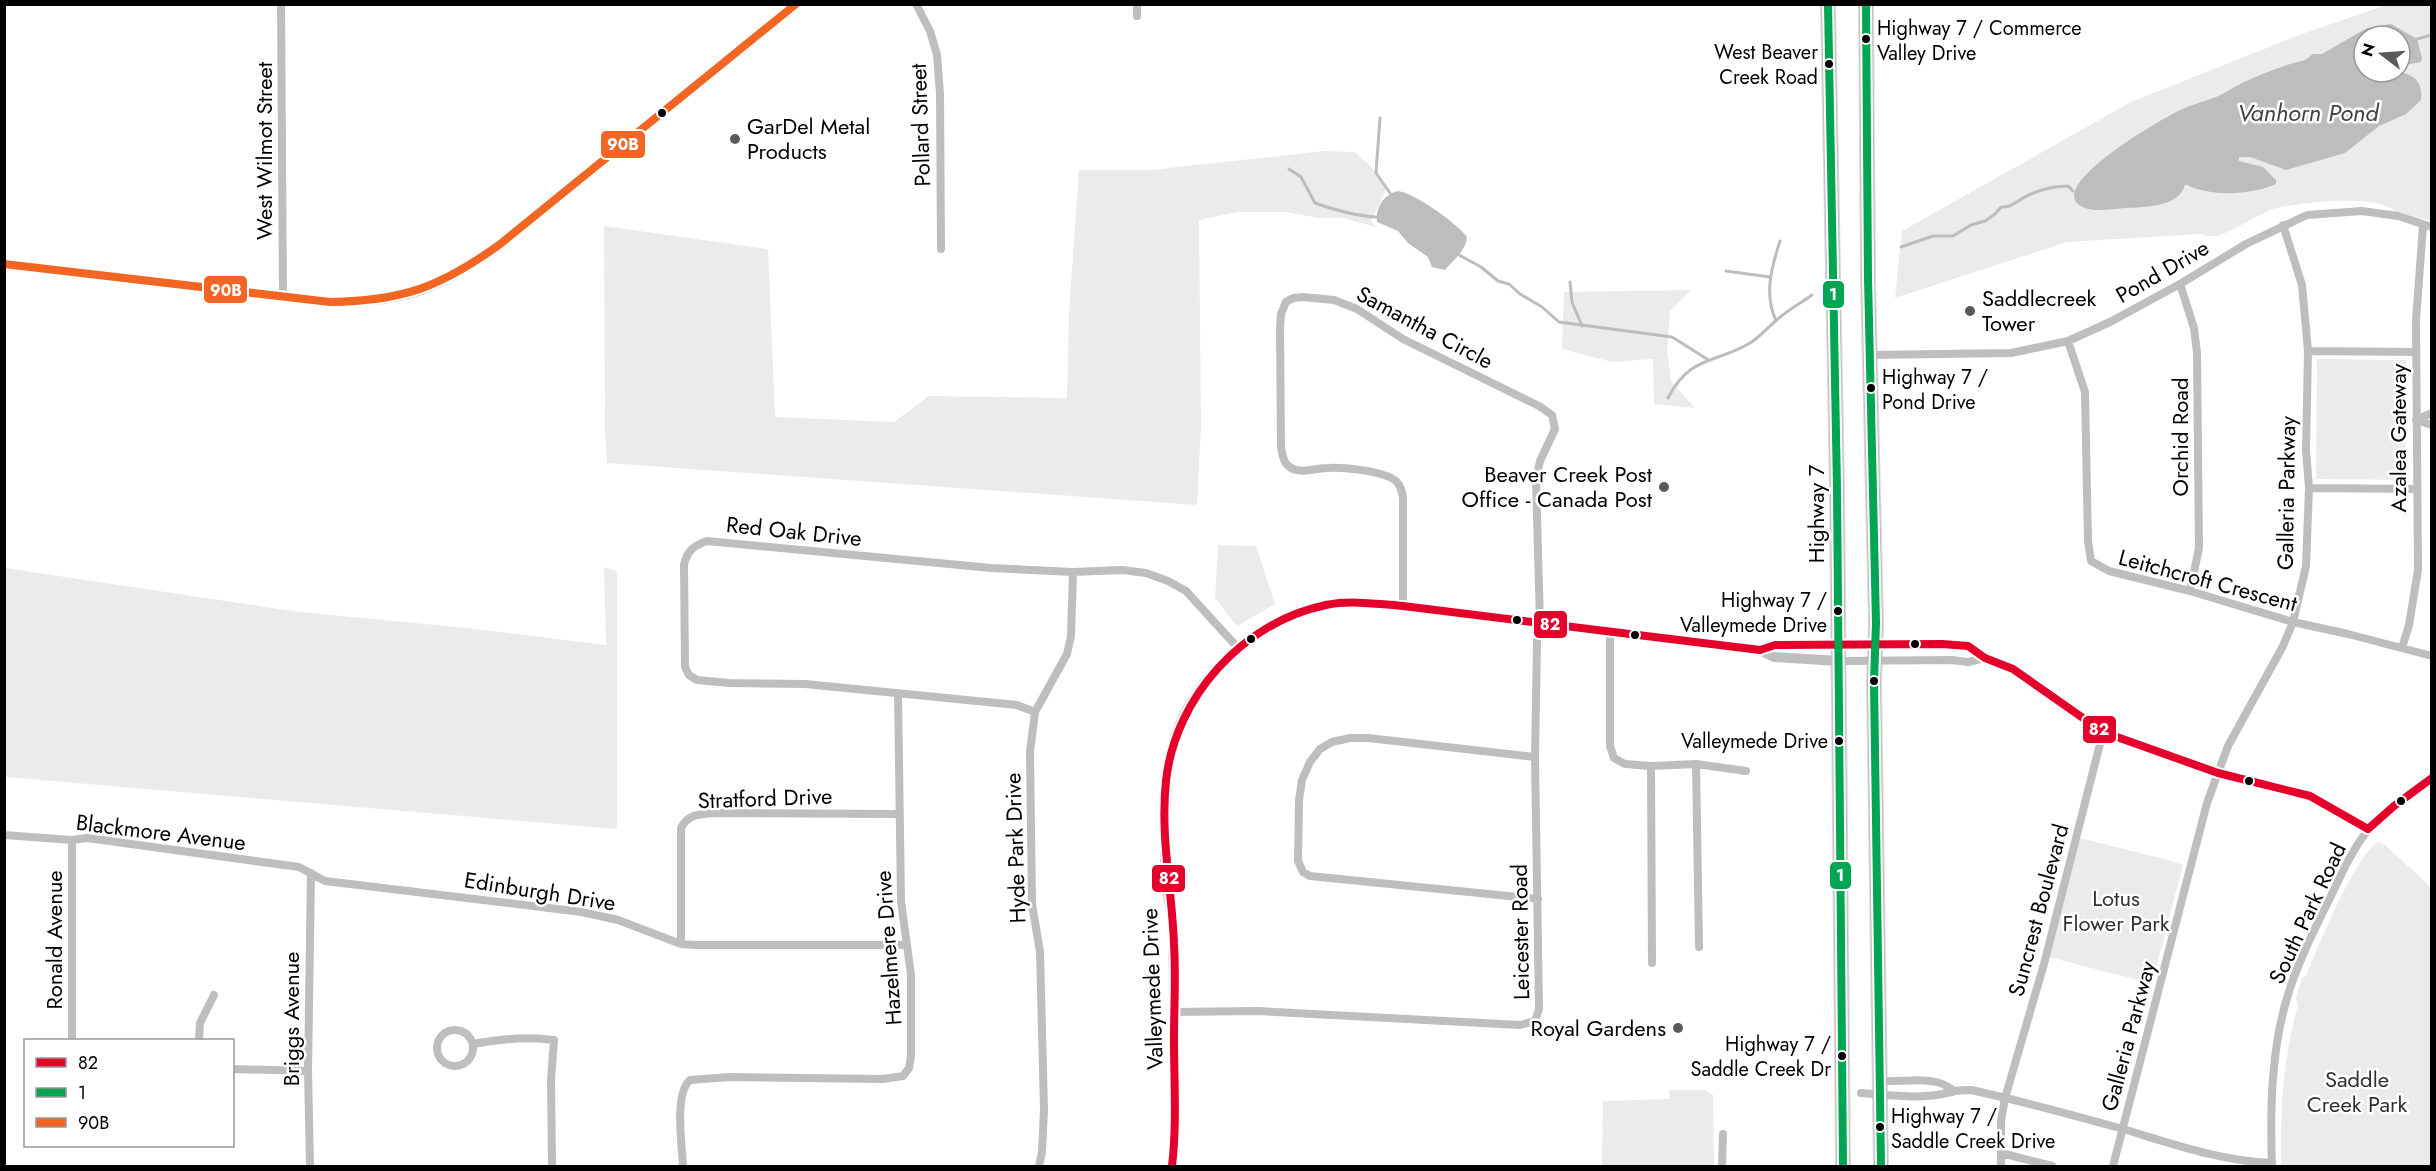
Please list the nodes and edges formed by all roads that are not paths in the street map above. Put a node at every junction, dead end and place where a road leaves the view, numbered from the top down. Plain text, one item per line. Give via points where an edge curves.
1 (281, 4) edge
2 (797, 4) edge
3 (916, 4) edge
4 (1137, 4) edge
5 (1828, 4) edge
6 (1866, 4) edge
7 (1137, 16) dead end
8 (2283, 225) junction
9 (2427, 226) edge
10 (941, 249) dead end
11 (4, 264) edge
12 (2180, 285) junction
13 (283, 298) junction
14 (2068, 341) junction
15 (2308, 351) junction
16 (2416, 352) junction
17 (1869, 355) junction
18 (2432, 412) edge
19 (2416, 420) junction
20 (2432, 425) edge
21 (2309, 488) junction
22 (2417, 489) junction
23 (1073, 572) junction
24 (2190, 591) junction
25 (1403, 606) junction
26 (2293, 622) junction
27 (1540, 624) junction
28 (1610, 631) junction
29 (1838, 644) junction
30 (1875, 644) junction
31 (1238, 648) junction
32 (2402, 648) junction
33 (1760, 650) junction
34 (2432, 656) edge
35 (1985, 658) junction
36 (1839, 661) junction
37 (1874, 662) junction
38 (898, 693) junction
39 (1035, 712) junction
40 (2103, 732) junction
41 (1535, 757) junction
42 (1696, 764) junction
43 (1651, 766) junction
44 (1746, 771) dead end
45 (2218, 772) junction
46 (2432, 777) edge
47 (899, 814) junction
48 (2368, 830) junction
49 (4, 835) edge
50 (72, 840) junction
51 (311, 873) junction
52 (1538, 899) junction
53 (681, 944) junction
54 (907, 945) junction
55 (1699, 946) dead end
56 (1652, 963) dead end
57 (214, 995) dead end
58 (1174, 1012) junction
59 (72, 1039) edge
60 (199, 1039) edge
61 (473, 1044) junction
62 (234, 1069) edge
63 (308, 1071) junction
64 (1879, 1088) junction
65 (1953, 1090) junction
66 (1861, 1093) dead end
67 (2006, 1098) junction
68 (2122, 1129) junction
69 (1723, 1134) dead end
70 (2001, 1153) junction
71 (2272, 1165) edge
72 (310, 1167) edge
73 (552, 1167) edge
74 (683, 1167) edge
75 (1039, 1167) edge
76 (1172, 1167) edge
77 (1722, 1167) edge
78 (1843, 1167) edge
79 (1881, 1167) edge
80 (2001, 1167) edge
81 (2052, 1167) edge
82 (2113, 1167) edge

1 - 13 street, West Wilmot Street
2 - 13 street via 499,245 456,275 420,292 367,302
3 - 10 street, Pollard Street via 937,55
4 - 7 street
5 - 29 main road, Highway 7
6 - 17 main road
8 - 9 street, Pond Drive via 2307,215 2362,211 2398,216
8 - 12 street, Pond Drive
8 - 15 street, Galleria Parkway via 2302,285
9 - 16 street, Azalea Gateway
11 - 13 street
12 - 14 street, Pond Drive
12 - 24 street, Orchid Road via 2194,328 2197,353 2199,548
14 - 17 street, Pond Drive via 2011,353
14 - 24 street, Leitchcroft Crescent via 2085,392 2091,561 2109,572
15 - 16 street
15 - 21 street, Galleria Parkway
16 - 19 street, Azalea Gateway
17 - 30 main road
18 - 19 street
19 - 20 street
19 - 22 street, Azalea Gateway
21 - 22 street
21 - 26 street, Galleria Parkway via 2306,566
22 - 32 street, Azalea Gateway via 2418,570
23 - 31 street, Red Oak Drive via 1122,570 1168,581 1186,591
23 - 38 street, Red Oak Drive via 991,568 716,541 696,545 687,553 685,667 696,680 805,684
23 - 39 street, Hyde Park Drive via 1067,654
24 - 26 street, Leitchcroft Crescent
25 - 27 street, Valleymede Drive
25 - 27 street, Samantha Circle via 1402,498 1397,482 1384,475 1341,468 1300,471 1283,459 1280,328 1286,302 1293,298 1345,304 1403,339 1552,415 1555,429 1536,479
25 - 31 street, Valleymede Drive via 1329,604 1261,630
26 - 32 street, Leitchcroft Crescent
26 - 45 street, Galleria Parkway
27 - 28 street, Valleymede Drive
27 - 41 street, Leicester Road
28 - 33 street, Valleymede Drive
28 - 43 street via 1610,746 1614,758 1625,764
29 - 30 street, Valleymede Drive
29 - 33 street, Valleymede Drive via 1775,645
29 - 36 main road, Highway 7
30 - 35 street via 1968,646
30 - 37 main road
31 - 58 street, Valleymede Drive via 1198,690 1182,720 1169,760 1165,795 1166,876 1173,926
32 - 34 street, Leitchcroft Crescent
33 - 36 street, Valleymede Drive via 1774,657
35 - 37 street via 1968,662
35 - 40 street via 2019,673
36 - 37 street
36 - 78 main road, Highway 7
37 - 64 main road
38 - 39 street, Red Oak Drive via 1017,705
38 - 47 street, Hazelmere Drive
39 - 75 street, Hyde Park Drive via 1030,752 1032,904 1041,963 1044,1109
40 - 45 street
40 - 67 street, Suncrest Boulevard
41 - 52 street, Leicester Road
41 - 52 street via 1368,738 1332,742 1320,749 1302,780 1298,861 1310,876
42 - 43 street
42 - 44 street
42 - 55 street
43 - 56 street
45 - 48 street via 2310,796
45 - 68 street, Galleria Parkway via 2206,803
46 - 48 street, South Park Road
47 - 53 street, Stratford Drive via 714,813 684,821
47 - 54 street, Hazelmere Drive via 901,902
48 - 71 street, South Park Road via 2315,927 2287,998 2278,1035
49 - 50 street, Blackmore Avenue
50 - 51 street, Blackmore Avenue via 87,838 275,863
50 - 59 street, Ronald Avenue
51 - 53 street, Edinburgh Drive via 324,881 582,912 618,920
51 - 63 street, Briggs Avenue
52 - 58 street, Leicester Road via 1539,1009 1530,1024 1256,1011
53 - 54 street, Edinburgh Drive
54 - 74 street, Hazelmere Drive via 911,1056 903,1076 690,1080 681,1101
57 - 60 street via 200,1023
58 - 76 street, Valleymede Drive via 1176,1109
61 - 61 street via 466,1034 450,1031 438,1044 439,1055 452,1066 464,1064 471,1056
61 - 73 street via 523,1038 554,1040
62 - 63 street
63 - 72 street, Briggs Avenue
64 - 65 street via 1944,1094
64 - 65 street via 1932,1080
64 - 66 street
64 - 79 main road
65 - 67 street
67 - 68 street
67 - 70 street, Suncrest Boulevard
68 - 71 street via 2213,1156
68 - 82 street, Galleria Parkway
69 - 77 street
70 - 80 street, Suncrest Boulevard
70 - 81 street

